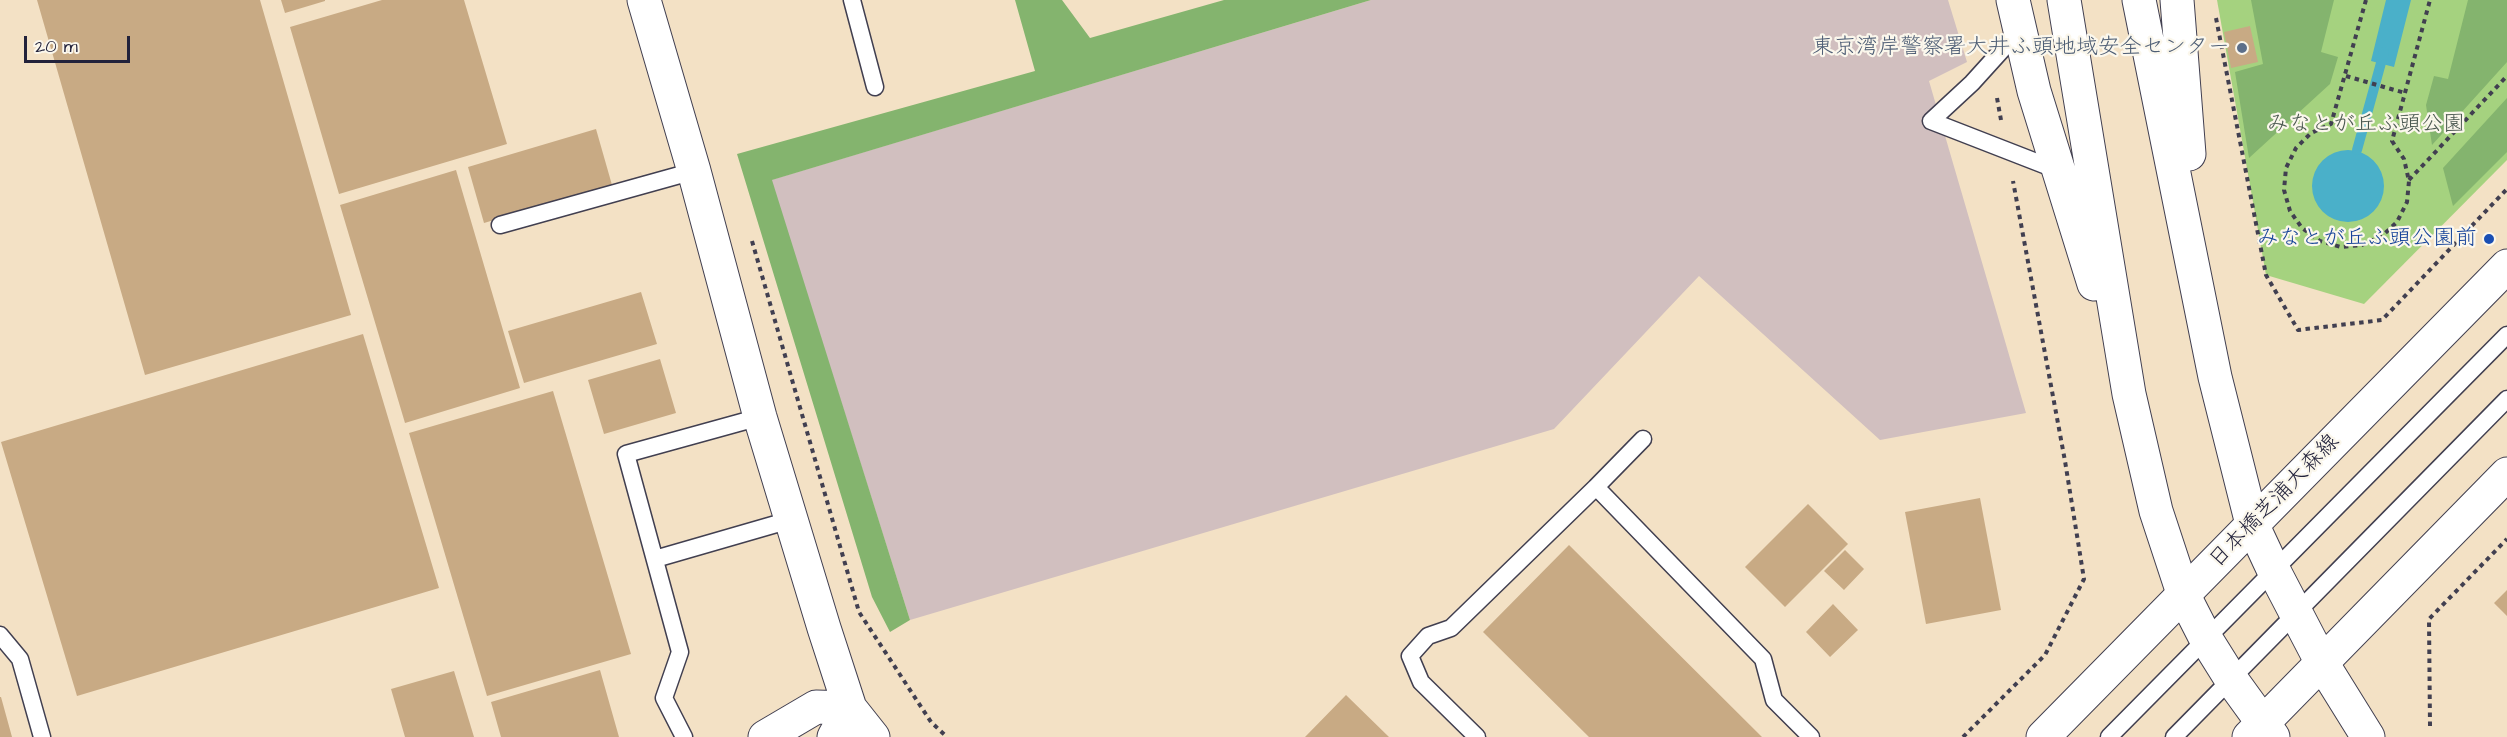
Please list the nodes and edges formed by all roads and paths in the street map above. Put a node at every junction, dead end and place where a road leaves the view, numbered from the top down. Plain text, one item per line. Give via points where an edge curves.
1 (644, 0) edge
2 (852, 0) edge
3 (2064, 0) edge
4 (2139, 0) edge
5 (2177, 0) edge
6 (2366, 0) edge
7 (2430, 0) edge
8 (2215, 11) dead end
9 (2017, 15) edge
10 (1990, 63) junction
11 (2346, 75) junction
12 (2507, 76) edge
13 (875, 87) dead end
14 (2405, 93) junction
15 (2007, 151) junction
16 (2058, 170) junction
17 (694, 171) junction
18 (2409, 181) junction
19 (2507, 189) edge
20 (500, 225) dead end
21 (751, 238) dead end
22 (2507, 266) edge
23 (2199, 293) junction
24 (2507, 335) edge
25 (2128, 394) junction
26 (2507, 399) edge
27 (760, 417) junction
28 (1643, 439) dead end
29 (2507, 474) edge
30 (1596, 487) junction
31 (790, 520) junction
32 (2252, 524) junction
33 (2507, 539) edge
34 (655, 559) junction
35 (2274, 571) junction
36 (2184, 596) junction
37 (2296, 614) junction
38 (0, 635) edge
39 (2206, 639) junction
40 (2322, 663) junction
41 (2231, 679) junction
42 (850, 708) junction
43 (2430, 726) dead end
44 (2262, 732) edge
45 (42, 737) edge
46 (684, 737) edge
47 (765, 737) edge
48 (834, 737) edge
49 (873, 737) edge
50 (947, 737) edge
51 (1477, 737) edge
52 (1811, 737) edge
53 (1963, 737) edge
54 (2043, 737) edge
55 (2109, 737) edge
56 (2174, 737) edge
57 (2368, 737) edge

1 - 17 street
2 - 13 lane
3 - 25 street
4 - 23 street
5 - 23 street
6 - 11 path
7 - 14 path
8 - 19 path via 2266,275 2298,330 2382,320
9 - 10 lane
9 - 16 street via 2034,91
10 - 15 path
10 - 15 lane via 1931,121
11 - 14 path
11 - 18 path via 2331,124 2311,133 2296,148 2286,168 2284,190 2289,211 2320,242 2341,247 2362,245 2382,236 2397,222 2407,202
12 - 18 path
14 - 18 path via 2392,141 2404,159
15 - 16 lane
15 - 53 path via 2084,579 2045,655
16 - 25 street
17 - 20 lane
17 - 27 street
21 - 50 path via 859,612 932,722
22 - 32 street, 日本橋芝浦大森線
23 - 32 street via 2215,377
24 - 35 lane
25 - 36 street via 2156,511
26 - 37 lane
27 - 31 street
27 - 34 lane via 626,454
28 - 30 lane
29 - 40 street
30 - 51 lane via 1451,628 1428,636 1410,656 1421,682
30 - 52 lane via 1763,659 1774,700
31 - 34 lane
31 - 42 street
32 - 35 street
32 - 36 street, 日本橋芝浦大森線
33 - 43 path via 2429,619
34 - 46 lane via 680,652 664,698
35 - 37 street
35 - 39 lane
36 - 39 street
36 - 54 street, 日本橋芝浦大森線
37 - 40 street
37 - 41 lane
38 - 45 lane via 20,659
39 - 41 street
39 - 55 lane
40 - 44 street
40 - 57 street
41 - 44 street
41 - 56 lane
42 - 47 street via 816,707
42 - 48 street
42 - 49 street

